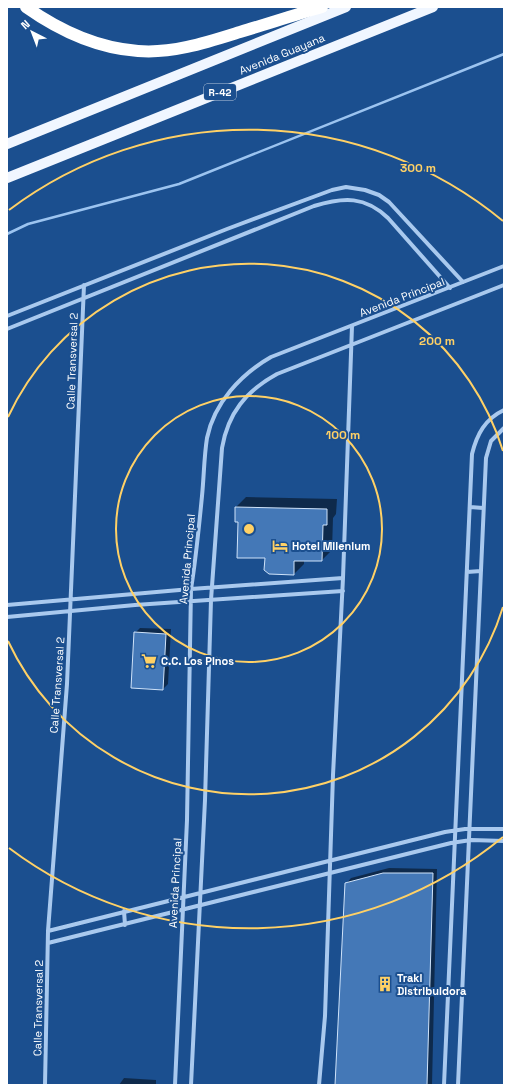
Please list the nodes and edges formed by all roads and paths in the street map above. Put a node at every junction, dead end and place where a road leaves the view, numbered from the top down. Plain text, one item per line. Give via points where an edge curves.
1 (26, 7) edge
2 (322, 7) edge
3 (346, 7) edge
4 (433, 7) edge
5 (7, 144) edge
6 (7, 178) edge
7 (504, 266) edge
8 (463, 282) junction
9 (84, 285) junction
10 (504, 285) edge
11 (450, 288) junction
12 (84, 298) junction
13 (7, 316) edge
14 (352, 326) junction
15 (7, 329) edge
16 (352, 345) junction
17 (504, 410) edge
18 (504, 428) edge
19 (470, 507) junction
20 (483, 508) junction
21 (481, 571) junction
22 (467, 572) junction
23 (343, 578) junction
24 (212, 588) junction
25 (191, 589) junction
26 (342, 591) junction
27 (71, 600) junction
28 (211, 600) junction
29 (192, 601) junction
30 (7, 606) edge
31 (70, 611) junction
32 (7, 617) edge
33 (469, 829) junction
34 (504, 829) edge
35 (456, 830) junction
36 (469, 840) junction
37 (504, 841) edge
38 (456, 842) junction
39 (330, 860) junction
40 (330, 874) junction
41 (201, 892) junction
42 (184, 896) junction
43 (200, 906) junction
44 (183, 910) junction
45 (124, 911) junction
46 (124, 925) junction
47 (48, 931) junction
48 (48, 943) junction
49 (45, 1085) edge
50 (175, 1085) edge
51 (191, 1085) edge
52 (319, 1085) edge
53 (444, 1085) edge
54 (458, 1085) edge

1 - 2 highway via 77,37 116,48 161,51 195,44
3 - 5 main road, Avenida Guayana
4 - 6 main road, Avenida Guayana / R-42
7 - 8 street, Avenida Principal
8 - 9 street via 389,202 365,190 346,187 323,193
8 - 11 street, Avenida Principal
9 - 12 street, Calle Transversal 2
9 - 13 street
10 - 16 street
11 - 12 street via 383,213 366,203 345,200 314,206
11 - 14 street, Avenida Principal
12 - 15 street
12 - 27 street, Calle Transversal 2
14 - 16 street
14 - 25 street, Avenida Principal via 264,361 242,378 221,404 207,437
16 - 23 street
16 - 24 street via 266,380 244,400 232,417 222,448
17 - 19 street via 487,422 477,438 472,454
18 - 20 street via 491,441 487,452
19 - 20 street
19 - 22 street
20 - 21 street
21 - 22 street
21 - 33 street
22 - 35 street
23 - 24 street
23 - 26 street
24 - 25 street
24 - 28 street
25 - 27 street
25 - 29 street, Avenida Principal
26 - 28 street
26 - 39 street
27 - 30 street
27 - 31 street, Calle Transversal 2
28 - 29 street
28 - 41 street
29 - 31 street
29 - 42 street, Avenida Principal
31 - 32 street
31 - 47 street, Calle Transversal 2
33 - 34 street
33 - 35 street
33 - 36 street
35 - 38 street
35 - 39 street
36 - 37 street
36 - 38 street
36 - 54 street
38 - 40 street
38 - 53 street
39 - 40 street
39 - 41 street
40 - 43 street
40 - 52 street via 325,1016
41 - 42 street
41 - 43 street
42 - 44 street, Avenida Principal
42 - 45 street
43 - 44 street
43 - 51 street
44 - 46 street
44 - 50 street, Avenida Principal
45 - 46 street
45 - 47 street
46 - 48 street
47 - 48 street, Calle Transversal 2
48 - 49 street, Calle Transversal 2

